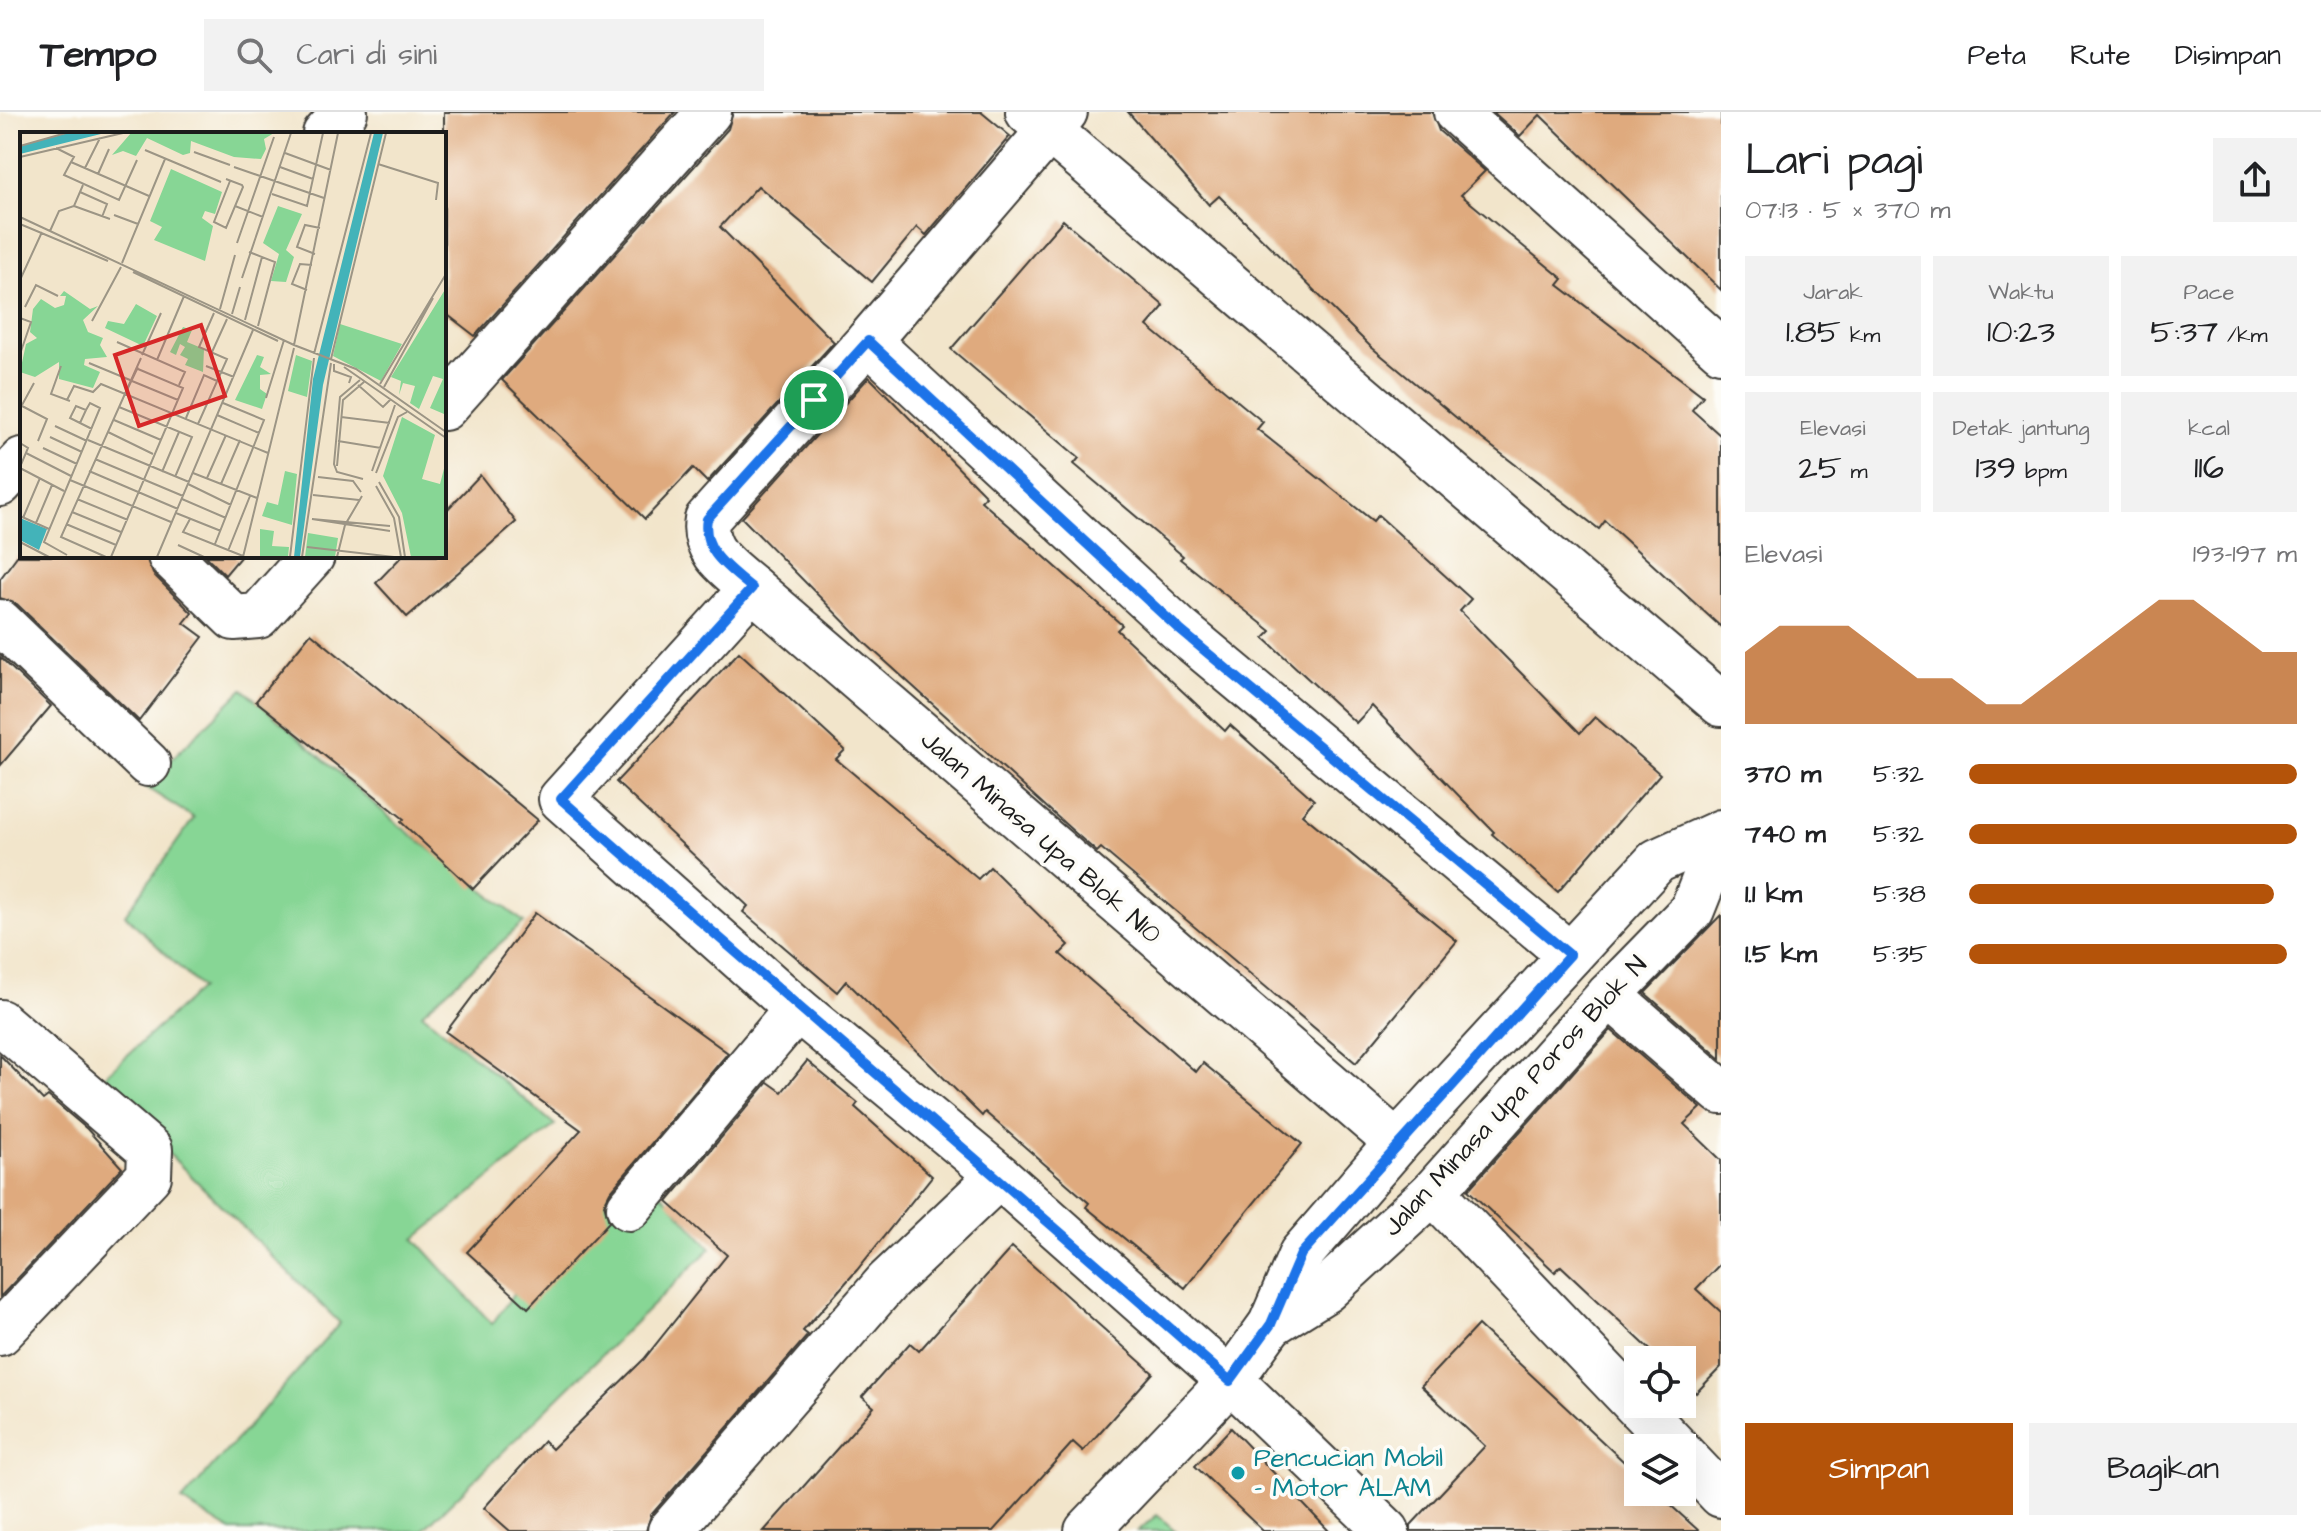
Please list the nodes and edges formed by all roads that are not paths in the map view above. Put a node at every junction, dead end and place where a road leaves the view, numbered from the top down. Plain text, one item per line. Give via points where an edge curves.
1 (345, 112) edge
2 (709, 112) edge
3 (1456, 112) edge
4 (1048, 118) edge
5 (327, 132) edge
6 (868, 341) junction
7 (1721, 350) edge
8 (446, 406) edge
9 (20, 462) edge
10 (0, 484) edge
11 (172, 558) edge
12 (310, 558) edge
13 (752, 588) junction
14 (0, 622) edge
15 (1721, 704) edge
16 (148, 764) dead end
17 (1721, 835) edge
18 (1570, 955) junction
19 (1609, 995) junction
20 (797, 1009) junction
21 (0, 1022) edge
22 (1721, 1092) edge
23 (1397, 1143) junction
24 (999, 1176) junction
25 (1433, 1192) junction
26 (629, 1208) dead end
27 (1271, 1324) junction
28 (0, 1333) edge
29 (1230, 1381) junction
30 (1664, 1434) edge
31 (1696, 1469) edge
32 (1721, 1495) edge
33 (670, 1531) edge
34 (1087, 1531) edge
35 (1387, 1531) edge

1 - 5 street
2 - 8 street
3 - 7 street
4 - 6 street
4 - 15 street
6 - 13 street, Jalan Minasa Upa Blok N10 via 707,519 712,551
6 - 18 street via 1180,630
9 - 10 street
11 - 12 street via 234,618 248,619 258,616
13 - 20 street via 561,799
13 - 23 street, Jalan Minasa Upa Blok N10
14 - 16 street
17 - 18 street, Jalan Minasa Upa Poros Blok N via 1657,861
17 - 19 street, Jalan Minasa Upa Poros Blok N via 1692,910
18 - 23 street, Jalan Minasa Upa Poros Blok N
19 - 22 street
19 - 25 street, Jalan Minasa Upa Poros Blok N
20 - 24 street
20 - 26 street
21 - 28 street via 150,1150 152,1159 149,1176
23 - 27 street, Jalan Minasa Upa Poros Blok N via 1301,1254
24 - 29 street
24 - 33 street via 887,1282
25 - 27 street, Jalan Minasa Upa Poros Blok N via 1326,1290
25 - 30 street
27 - 29 street, Jalan Minasa Upa Poros Blok N
29 - 34 street, Jalan Minasa Upa Poros Blok N
29 - 35 street
31 - 32 street

